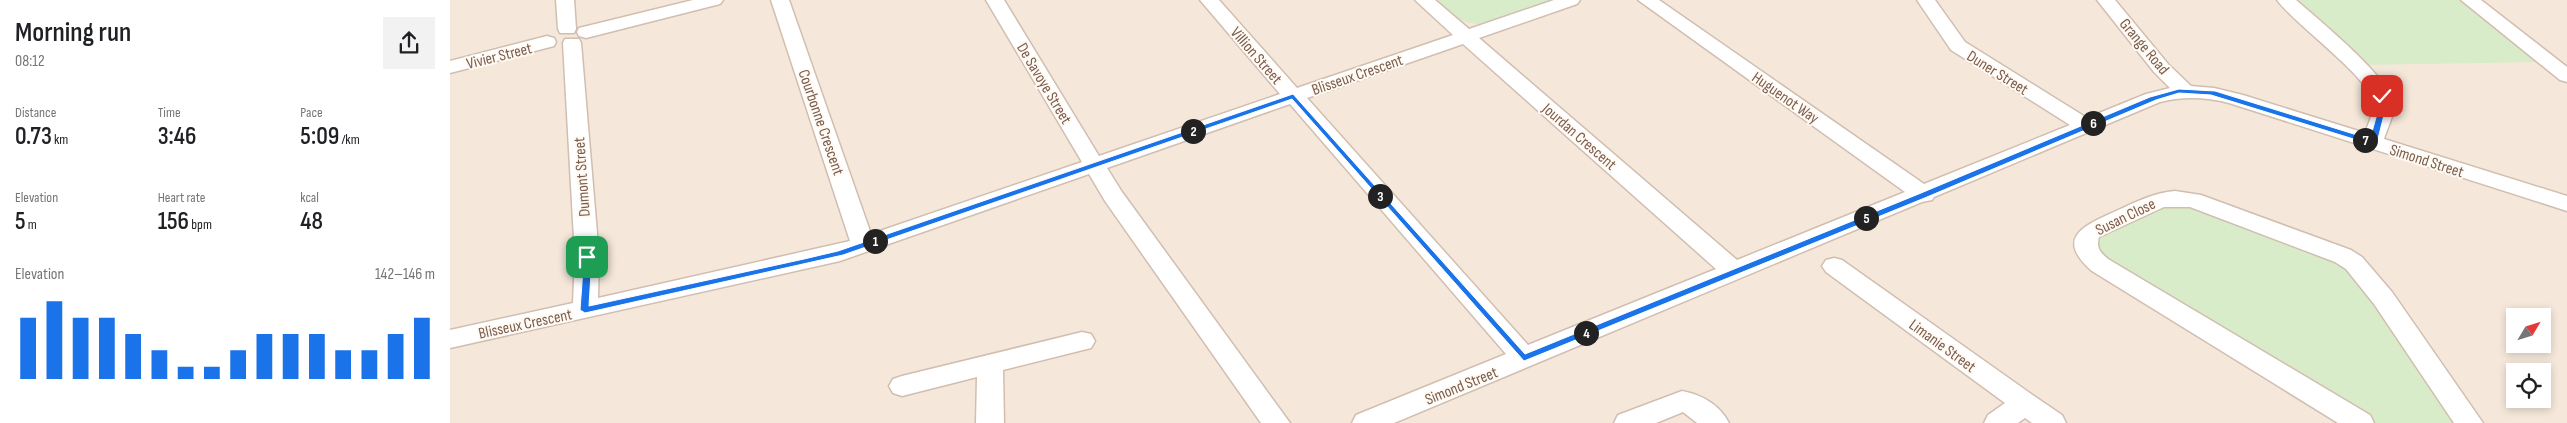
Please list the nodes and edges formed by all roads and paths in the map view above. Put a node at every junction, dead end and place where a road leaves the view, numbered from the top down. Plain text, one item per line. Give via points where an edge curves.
1 (565, 0) edge
2 (714, 0) edge
3 (780, 0) edge
4 (994, 0) edge
5 (1209, 0) edge
6 (1424, 0) edge
7 (1571, 0) edge
8 (1647, 0) edge
9 (1926, 0) edge
10 (2106, 0) edge
11 (2286, 0) edge
12 (2470, 0) edge
13 (575, 35) junction
14 (1466, 36) junction
15 (2567, 53) edge
16 (2539, 54) junction
17 (450, 67) edge
18 (2567, 76) edge
19 (2185, 91) junction
20 (1293, 96) junction
21 (2086, 126) junction
22 (2373, 143) junction
23 (1095, 165) junction
24 (1924, 195) junction
25 (2567, 204) edge
26 (863, 245) junction
27 (1834, 266) dead end
28 (1735, 272) junction
29 (585, 310) junction
30 (450, 339) edge
31 (1082, 341) dead end
32 (1524, 358) junction
33 (990, 364) junction
34 (902, 386) dead end
35 (2025, 404) junction
36 (990, 423) edge
37 (1276, 423) edge
38 (1366, 423) edge
39 (1628, 423) edge
40 (1715, 423) edge
41 (1998, 423) edge
42 (2052, 423) edge
43 (2360, 423) edge
44 (2469, 423) edge

1 - 13 street, Dumont Street
2 - 13 street
3 - 26 street, Courbonne Crescent
4 - 23 street, De Savoye Street
5 - 20 street, Villion Street
6 - 14 street, Jourdan Crescent
7 - 14 street, Blisseux Crescent
8 - 24 street, Huguenot Way
9 - 21 street, Duner Street via 1958,46
10 - 19 street, Grange Road via 2161,68
11 - 22 street via 2365,75 2382,96 2384,103
12 - 16 street
13 - 17 street, Vivier Street via 556,46 547,42
13 - 29 street, Dumont Street via 587,257
14 - 20 street, Blisseux Crescent
14 - 28 street, Jourdan Crescent
15 - 16 street
16 - 18 street
19 - 21 street, Simond Street via 2153,98
19 - 22 street, Simond Street via 2223,95
20 - 23 street, Blisseux Crescent
20 - 32 street, Villion Street
21 - 24 street, Simond Street
22 - 25 street, Simond Street
23 - 26 street, Blisseux Crescent
23 - 37 street via 1113,196
24 - 28 street, Simond Street
26 - 29 street, Blisseux Crescent via 804,262
27 - 35 street, Limanie Street
28 - 32 street, Simond Street
29 - 30 street, Blisseux Crescent
31 - 33 street
32 - 38 street, Simond Street
33 - 34 street
33 - 36 street
35 - 41 street
35 - 42 street, Limanie Street
39 - 40 street via 1682,401 1694,404
43 - 44 street, Susan Close via 2100,265 2086,251 2090,232 2159,200 2175,198 2192,200 2343,256 2354,263 2384,298

